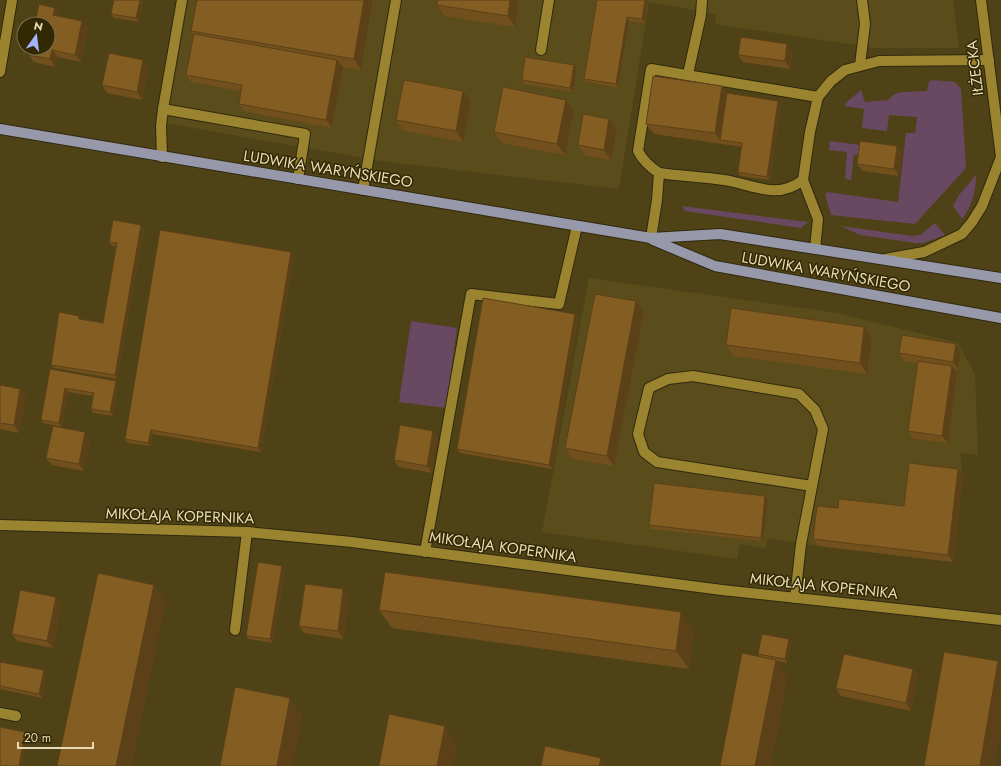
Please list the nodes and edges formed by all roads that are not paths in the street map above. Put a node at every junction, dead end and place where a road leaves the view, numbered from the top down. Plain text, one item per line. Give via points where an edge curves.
1 (12, 0) edge
2 (182, 0) edge
3 (396, 0) edge
4 (549, 0) edge
5 (702, 0) edge
6 (862, 0) edge
7 (981, 0) edge
8 (541, 50) dead end
9 (989, 60) junction
10 (860, 65) junction
11 (0, 72) edge
12 (688, 74) junction
13 (818, 97) junction
14 (163, 109) junction
15 (0, 129) edge
16 (162, 157) junction
17 (1001, 157) edge
18 (659, 173) junction
19 (298, 179) junction
20 (803, 180) junction
21 (363, 190) junction
22 (577, 226) junction
23 (651, 238) junction
24 (815, 248) junction
25 (884, 259) junction
26 (1001, 278) edge
27 (1001, 318) edge
28 (812, 486) junction
29 (0, 525) edge
30 (247, 532) junction
31 (425, 552) junction
32 (795, 598) junction
33 (1001, 620) edge
34 (235, 630) dead end
35 (0, 713) edge
36 (16, 716) dead end

1 - 11 street
2 - 14 street
3 - 21 street
4 - 8 street
5 - 12 street
6 - 10 street via 865,24
7 - 9 street, IŁŻECKA
9 - 10 street via 879,61
9 - 17 street, IŁŻECKA
10 - 13 street via 845,70 831,81
12 - 13 street
12 - 18 street via 651,69 638,151
13 - 20 street
14 - 16 street
14 - 19 street via 305,134
15 - 16 main road, LUDWIKA WARYŃSKIEGO
16 - 19 main road, LUDWIKA WARYŃSKIEGO
17 - 25 street, LUDWIKA WARYŃSKIEGO via 982,206 962,234 924,252
18 - 20 street via 725,180 772,190 792,188
18 - 23 street via 658,200
19 - 21 main road, LUDWIKA WARYŃSKIEGO
20 - 24 street via 818,219
21 - 22 main road, LUDWIKA WARYŃSKIEGO
22 - 23 main road, LUDWIKA WARYŃSKIEGO
22 - 31 street via 559,304 471,294
23 - 24 main road, LUDWIKA WARYŃSKIEGO via 720,234
23 - 27 main road, LUDWIKA WARYŃSKIEGO via 715,266
24 - 25 main road, LUDWIKA WARYŃSKIEGO
25 - 26 main road, LUDWIKA WARYŃSKIEGO
28 - 28 street via 823,429 815,410 798,394 692,376 668,379 648,388 638,434 644,452 657,462
28 - 32 street via 801,544
29 - 30 street, MIKOŁAJA KOPERNIKA
30 - 31 street, MIKOŁAJA KOPERNIKA
30 - 34 street
31 - 32 street, MIKOŁAJA KOPERNIKA
32 - 33 street, MIKOŁAJA KOPERNIKA
35 - 36 street

